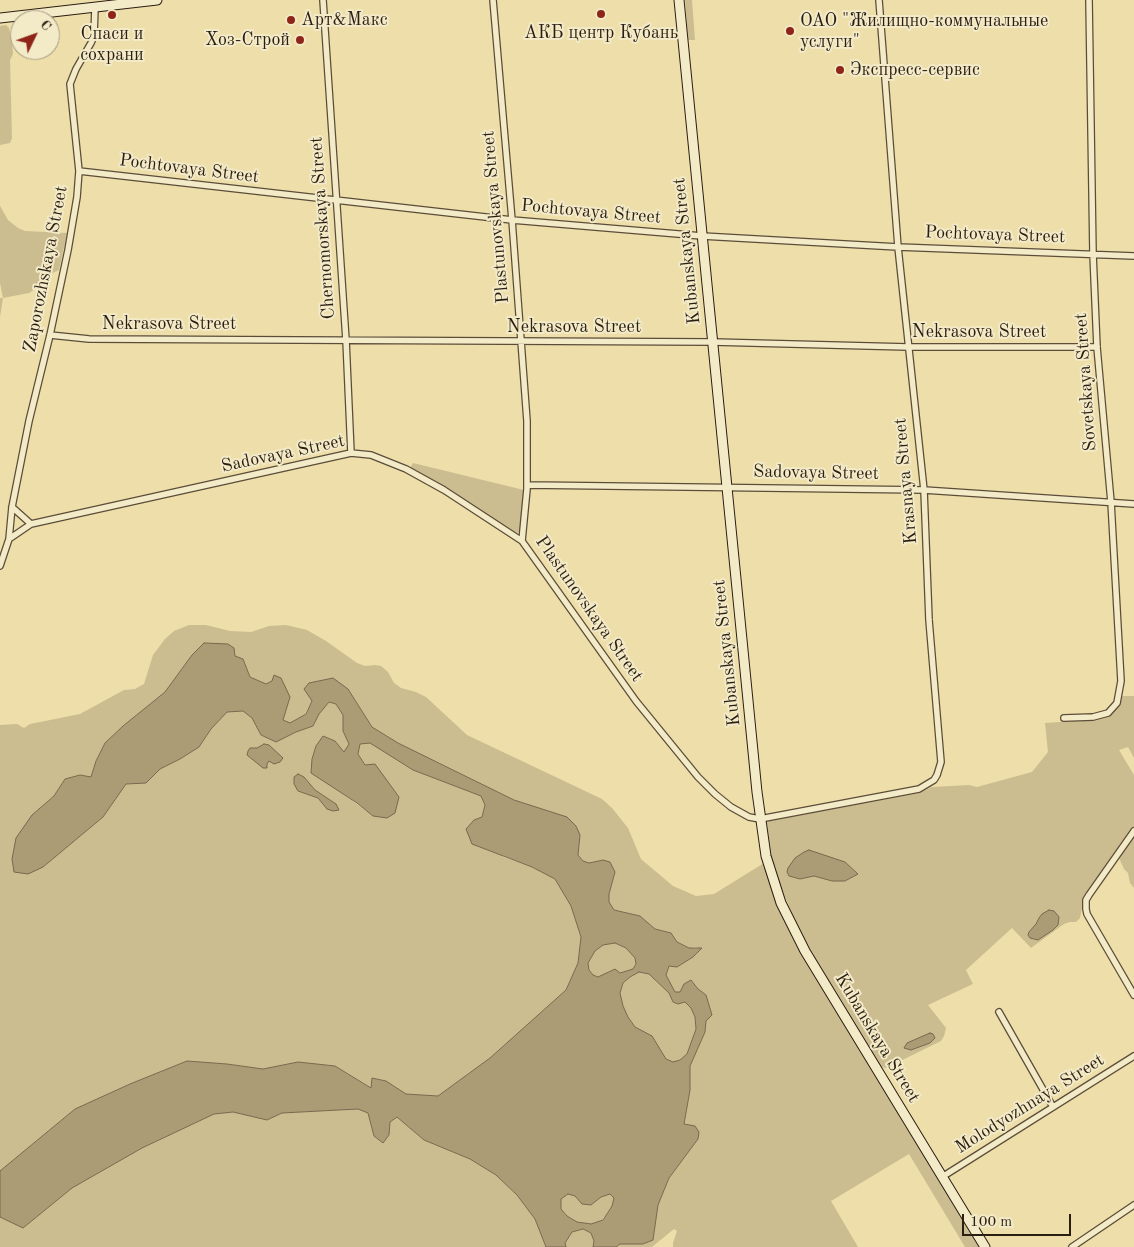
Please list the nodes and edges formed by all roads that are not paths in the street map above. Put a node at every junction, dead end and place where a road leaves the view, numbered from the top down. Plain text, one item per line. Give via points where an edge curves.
1 (157, 0) edge
2 (323, 0) edge
3 (493, 0) edge
4 (680, 0) edge
5 (879, 0) edge
6 (1088, 0) edge
7 (90, 5) edge
8 (0, 18) edge
9 (79, 171) junction
10 (336, 201) junction
11 (512, 220) junction
12 (702, 236) junction
13 (898, 247) junction
14 (1093, 254) junction
15 (1134, 256) edge
16 (50, 336) junction
17 (346, 340) junction
18 (521, 342) junction
19 (713, 342) junction
20 (908, 347) junction
21 (1097, 347) junction
22 (351, 453) junction
23 (527, 485) junction
24 (728, 487) junction
25 (924, 490) junction
26 (1110, 502) junction
27 (1134, 504) edge
28 (12, 507) junction
29 (31, 524) junction
30 (8, 539) junction
31 (522, 541) junction
32 (0, 566) edge
33 (1064, 718) dead end
34 (760, 819) junction
35 (1134, 831) edge
36 (1134, 995) edge
37 (999, 1012) dead end
38 (1134, 1056) edge
39 (1053, 1107) junction
40 (942, 1177) junction
41 (1134, 1206) edge
42 (985, 1247) edge
43 (1072, 1247) edge

1 - 7 street
2 - 10 street, Chernomorskaya Street
3 - 11 street, Plastunovskaya Street
4 - 12 street, Kubanskaya Street
5 - 13 street, Krasnaya Street
6 - 14 street, Sovetskaya Street
7 - 8 street
7 - 9 street, Zaporozhskaya Street via 94,36 70,84
9 - 10 street, Pochtovaya Street
9 - 16 street, Zaporozhskaya Street via 68,250
10 - 11 street, Pochtovaya Street
10 - 17 street, Chernomorskaya Street
11 - 12 street, Pochtovaya Street
11 - 18 street, Plastunovskaya Street
12 - 13 street, Pochtovaya Street
12 - 19 street, Kubanskaya Street
13 - 14 street, Pochtovaya Street
13 - 20 street, Krasnaya Street
14 - 15 street, Pochtovaya Street
14 - 21 street, Sovetskaya Street
16 - 17 street, Nekrasova Street
16 - 28 street, Zaporozhskaya Street
17 - 18 street, Nekrasova Street
17 - 22 street, Chernomorskaya Street
18 - 19 street, Nekrasova Street
18 - 23 street, Plastunovskaya Street via 527,421
19 - 20 street, Nekrasova Street
19 - 24 street, Kubanskaya Street
20 - 21 street, Nekrasova Street
20 - 25 street, Krasnaya Street
21 - 26 street, Sovetskaya Street
22 - 29 street, Sadovaya Street
22 - 31 street, Sadovaya Street via 371,455 406,469
23 - 24 street, Sadovaya Street
23 - 31 street, Plastunovskaya Street
24 - 25 street, Sadovaya Street
24 - 34 street, Kubanskaya Street
25 - 26 street, Sadovaya Street
25 - 34 street, Krasnaya Street via 929,620 941,756 937,775 931,783 919,788
26 - 27 street, Sadovaya Street
26 - 33 street, Sovetskaya Street via 1121,671 1119,697 1108,713
28 - 29 street
28 - 30 street, Zaporozhskaya Street
29 - 30 street, Sadovaya Street
30 - 32 street
31 - 34 street, Plastunovskaya Street via 636,701 698,777 731,807
34 - 40 street, Kubanskaya Street via 770,872 795,932
35 - 36 street via 1086,900 1087,914
37 - 39 street
38 - 39 street, Molodyozhnaya Street
39 - 40 street, Molodyozhnaya Street
40 - 42 street, Kubanskaya Street
41 - 43 street

